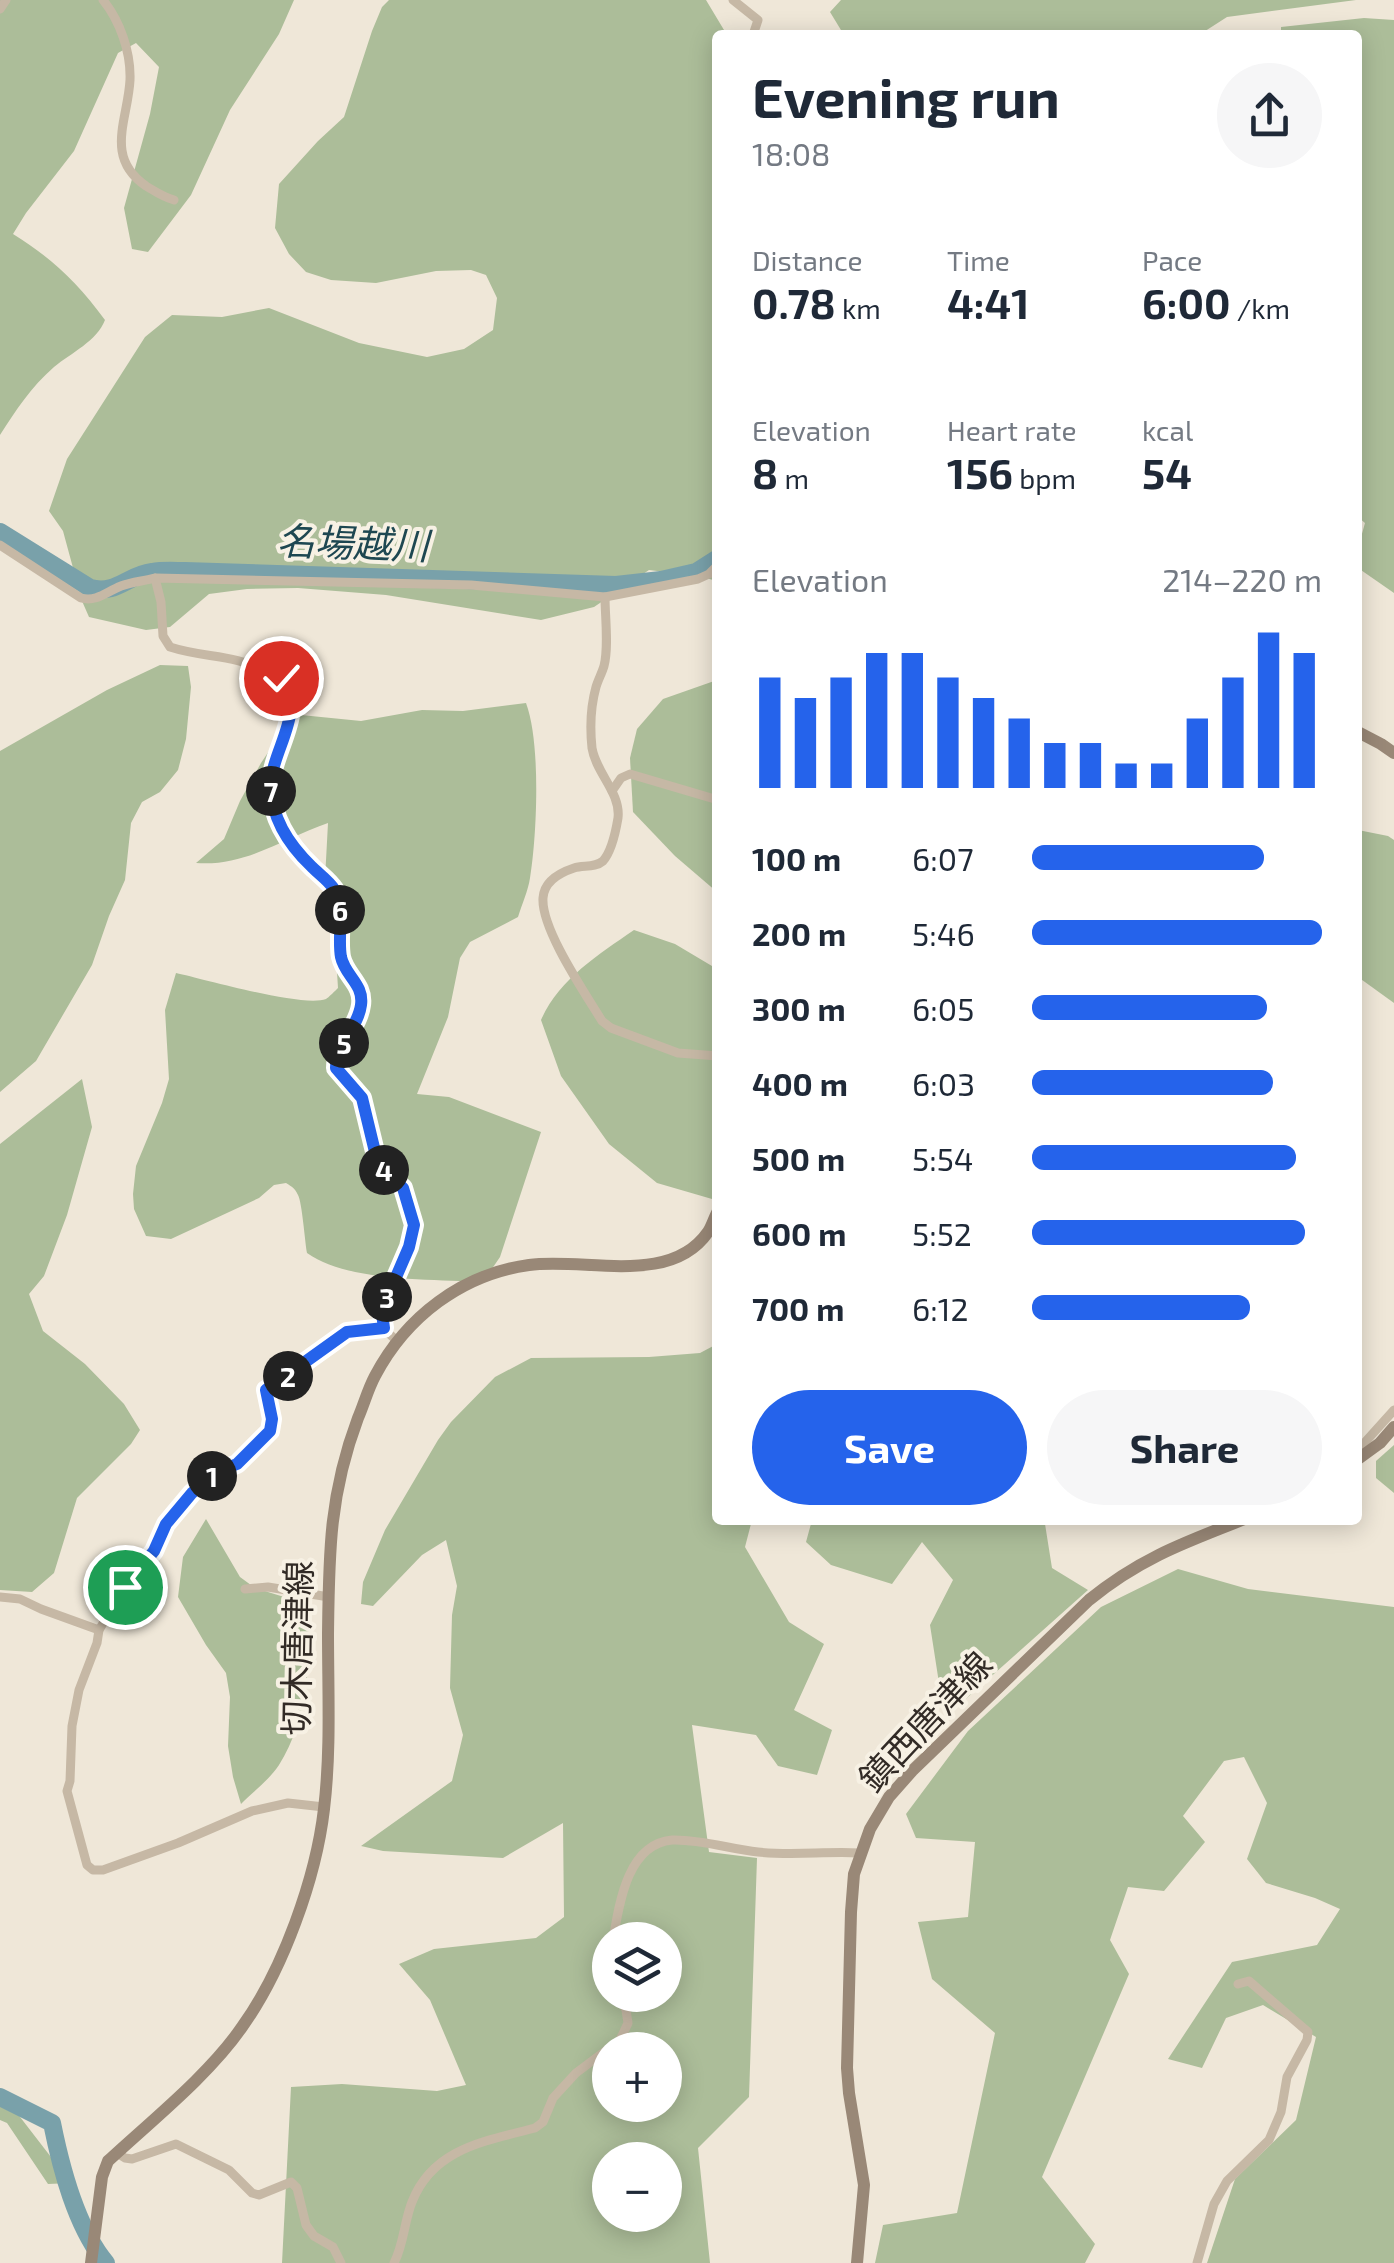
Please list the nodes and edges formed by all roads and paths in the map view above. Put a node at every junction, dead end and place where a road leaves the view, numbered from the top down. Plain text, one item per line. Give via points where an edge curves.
1 (6, 0) edge
2 (103, 0) edge
3 (732, 0) edge
4 (0, 9) edge
5 (755, 30) edge
6 (174, 200) dead end
7 (0, 545) edge
8 (712, 571) edge
9 (155, 578) junction
10 (605, 597) junction
11 (1362, 734) edge
12 (1394, 753) edge
13 (612, 791) junction
14 (712, 798) edge
15 (712, 1056) edge
16 (712, 1224) edge
17 (384, 1328) junction
18 (396, 1340) junction
19 (1394, 1410) edge
20 (1394, 1427) edge
21 (1362, 1448) edge
22 (1362, 1456) edge
23 (1229, 1525) edge
24 (245, 1589) dead end
25 (0, 1597) edge
26 (329, 1597) junction
27 (99, 1630) junction
28 (324, 1807) junction
29 (860, 1853) junction
30 (616, 1922) edge
31 (1238, 1984) dead end
32 (626, 2012) edge
33 (116, 2153) junction
34 (91, 2261) edge
35 (341, 2263) edge
36 (394, 2263) edge
37 (857, 2263) edge
38 (1197, 2263) edge

1 - 4 street
2 - 6 street via 129,60 125,166
3 - 5 street via 758,20
7 - 9 street via 88,600
8 - 10 street
9 - 10 street via 471,585
9 - 17 street via 170,647 250,663 281,678 290,692 272,776 274,808 290,843 334,888 340,904 340,953 360,986 362,1003 336,1068 362,1098 376,1156 403,1188 414,1225 382,1314
10 - 13 street via 605,664 596,685 592,748
11 - 12 main road
13 - 14 street via 630,774
13 - 15 street via 619,811 604,860 546,885 550,927 602,1021 678,1053
16 - 18 main road, 切木唐津線 via 670,1260 645,1266 530,1264 472,1282 432,1305
17 - 18 street
17 - 27 street via 347,1332 266,1390 270,1431 237,1464 192,1493
18 - 26 main road, 切木唐津線 via 344,1457 333,1510
19 - 21 street
20 - 22 main road
23 - 29 main road, 鎮西唐津線 via 1158,1553 1090,1600 889,1797
24 - 26 street
25 - 27 street
26 - 28 main road, 切木唐津線
27 - 28 street via 79,1690 67,1791 93,1870 178,1844 252,1811 288,1802
28 - 33 main road, 切木唐津線 via 309,1876 266,1990 215,2061
29 - 30 street via 661,1842 636,1864
29 - 37 main road, 鎮西唐津線 via 851,1912 848,2068 864,2185
31 - 38 street via 1249,1981 1308,2032 1307,2040 1287,2077 1269,2140 1227,2181 1214,2204
32 - 36 street via 620,2040 576,2073 553,2098 543,2122 468,2146 426,2178
33 - 34 main road, 切木唐津線 via 102,2177
33 - 35 street via 132,2158 176,2144 229,2170 252,2193 291,2182 306,2226 333,2247

